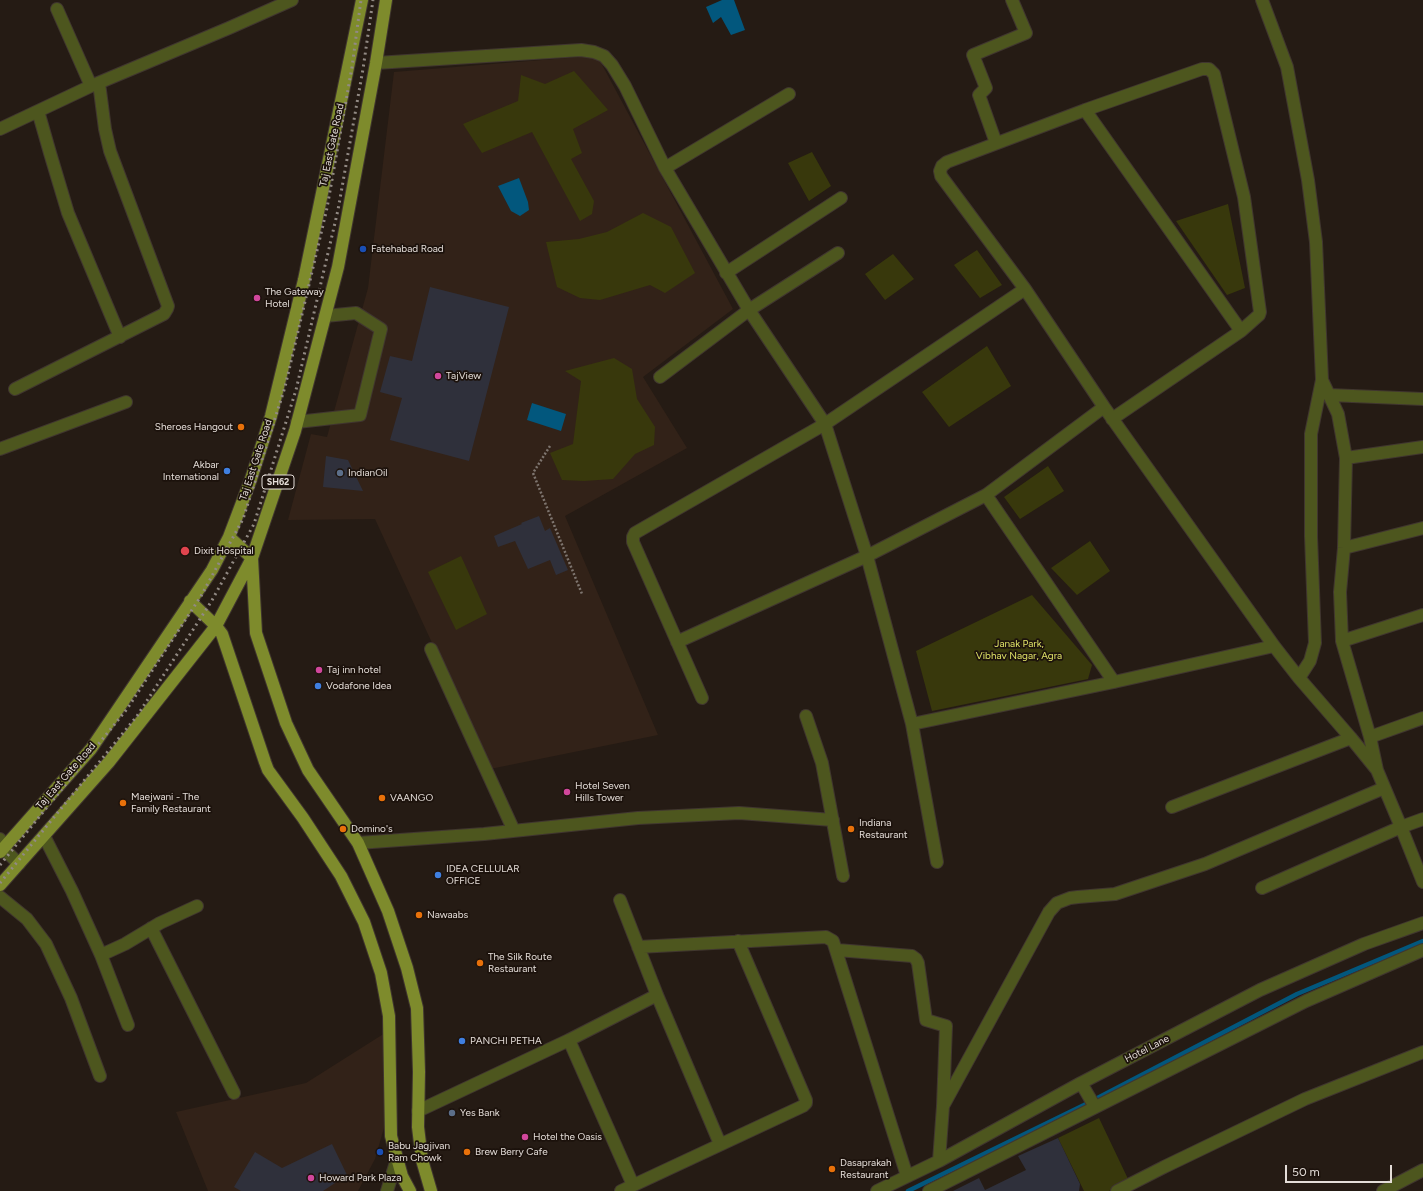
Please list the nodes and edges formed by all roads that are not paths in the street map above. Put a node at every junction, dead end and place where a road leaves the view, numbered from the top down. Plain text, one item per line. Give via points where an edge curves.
1 (292, 0) edge
2 (362, 0) edge
3 (386, 0) edge
4 (1012, 0) edge
5 (1262, 0) edge
6 (57, 9) dead end
7 (376, 63) junction
8 (95, 85) junction
9 (789, 94) dead end
10 (1085, 110) junction
11 (38, 111) junction
12 (0, 129) edge
13 (996, 143) junction
14 (665, 168) junction
15 (841, 198) dead end
16 (838, 253) dead end
17 (726, 273) junction
18 (1025, 289) junction
19 (750, 310) junction
20 (325, 316) junction
21 (1241, 330) junction
22 (120, 337) junction
23 (660, 377) dead end
24 (1322, 380) junction
25 (15, 389) dead end
26 (1330, 395) junction
27 (1423, 399) edge
28 (126, 402) dead end
29 (1104, 407) junction
30 (1112, 419) junction
31 (296, 422) junction
32 (825, 424) junction
33 (1423, 446) edge
34 (0, 449) edge
35 (1346, 458) junction
36 (986, 495) junction
37 (1423, 528) edge
38 (229, 537) junction
39 (1344, 548) junction
40 (867, 556) junction
41 (252, 558) junction
42 (190, 600) junction
43 (1423, 616) edge
44 (216, 626) junction
45 (1342, 641) junction
46 (677, 642) junction
47 (1274, 646) junction
48 (431, 649) dead end
49 (1299, 678) junction
50 (1114, 682) junction
51 (702, 698) dead end
52 (806, 716) dead end
53 (1423, 718) edge
54 (912, 724) junction
55 (1370, 737) junction
56 (1351, 738) junction
57 (1376, 770) junction
58 (1384, 788) junction
59 (1172, 807) dead end
60 (1423, 819) edge
61 (833, 820) junction
62 (1401, 826) junction
63 (514, 831) junction
64 (44, 836) junction
65 (358, 843) junction
66 (1, 846) edge
67 (937, 862) dead end
68 (19, 864) junction
69 (842, 876) dead end
70 (1423, 882) edge
71 (0, 885) edge
72 (1262, 888) dead end
73 (0, 897) edge
74 (620, 900) dead end
75 (198, 906) dead end
76 (1423, 923) edge
77 (151, 928) junction
78 (738, 941) junction
79 (638, 947) junction
80 (837, 950) junction
81 (1423, 950) edge
82 (101, 955) junction
83 (657, 996) junction
84 (128, 1025) dead end
85 (569, 1040) junction
86 (1423, 1052) edge
87 (100, 1076) dead end
88 (1081, 1083) junction
89 (234, 1093) dead end
90 (943, 1106) junction
91 (1095, 1108) junction
92 (418, 1111) junction
93 (720, 1144) junction
94 (397, 1159) junction
95 (939, 1161) junction
96 (1423, 1170) edge
97 (907, 1176) junction
98 (633, 1185) junction
99 (387, 1191) edge
100 (410, 1191) edge
101 (431, 1191) edge
102 (621, 1191) edge
103 (878, 1191) edge
104 (929, 1191) edge
105 (1117, 1191) edge
106 (1383, 1191) edge

1 - 8 street
2 - 38 main road, Taj East Gate Road / SH62 via 304,280 271,416 252,479
3 - 7 main road, SH62
4 - 13 street via 1026,33 973,55 986,88 978,95
5 - 24 street via 1287,67 1308,180 1316,242
6 - 8 street
7 - 14 street via 581,50 594,52 604,56 625,86
7 - 20 main road, SH62 via 338,267
8 - 11 street
8 - 22 street via 110,151 168,306 164,314
9 - 14 street
10 - 13 street
10 - 21 street
10 - 21 street via 1202,68 1209,69 1214,74 1244,197 1261,309 1259,315
11 - 12 street
11 - 22 street via 68,213
13 - 18 street via 947,162 940,171 941,176
14 - 17 street
15 - 17 street
16 - 19 street
17 - 19 street
18 - 29 street
18 - 32 street
19 - 23 street
19 - 32 street
20 - 31 main road, SH62
20 - 31 street via 356,313 381,329 360,415
21 - 30 street
22 - 25 street
24 - 26 street
24 - 49 street via 1311,434 1315,643 1310,662
26 - 27 street
26 - 35 street via 1338,414
28 - 34 street
29 - 30 street
29 - 36 street
30 - 47 street
31 - 41 main road, SH62
32 - 40 street
32 - 46 street via 634,533 633,542
33 - 35 street
35 - 39 street
36 - 40 street
36 - 50 street
37 - 39 street
38 - 41 main road
38 - 42 main road, Taj East Gate Road / SH62 via 212,570
39 - 45 street via 1340,592
40 - 46 street
40 - 54 street
41 - 44 main road, SH62
41 - 65 main road via 256,633 286,723 308,770
42 - 44 main road
42 - 66 main road, Taj East Gate Road / SH62 via 91,749
43 - 45 street
44 - 64 main road, SH62 via 109,762
44 - 94 main road via 222,634 268,770 341,876 364,922 381,973 389,1016 392,1136
45 - 55 street
46 - 51 street
47 - 49 street
47 - 50 street
48 - 63 street
49 - 56 street
50 - 54 street
52 - 61 street via 822,763
53 - 55 street
54 - 67 street
55 - 57 street
56 - 57 street
56 - 59 street
57 - 58 street
58 - 62 street
58 - 90 street via 1206,864 1115,894 1070,898 1057,903 1049,912
60 - 62 street
61 - 63 street via 739,813 638,818
61 - 69 street
62 - 70 street
62 - 72 street
63 - 65 street
64 - 68 main road, SH62
64 - 82 street
65 - 92 main road via 388,911 417,1008 420,1072
66 - 68 street
68 - 71 main road, SH62
73 - 87 street via 27,919 46,944 71,998
74 - 79 street
75 - 77 street
76 - 88 street, Hotel Lane via 1364,944 1260,990
77 - 82 street
77 - 89 street
78 - 79 street
78 - 80 street via 826,937 833,940
78 - 93 street via 806,1103
79 - 83 street
80 - 90 street via 912,956 916,959 926,1020 946,1026
80 - 97 street
81 - 91 street via 1306,1002
82 - 84 street
83 - 85 street
83 - 93 street
85 - 92 street
85 - 98 street
86 - 105 street via 1305,1099
88 - 91 street
88 - 95 street, Hotel Lane
90 - 95 street
91 - 104 street
92 - 101 main road via 422,1160
93 - 98 street
94 - 99 street
94 - 100 main road
95 - 97 street, Hotel Lane
96 - 106 street
97 - 103 street, Hotel Lane
98 - 102 street

